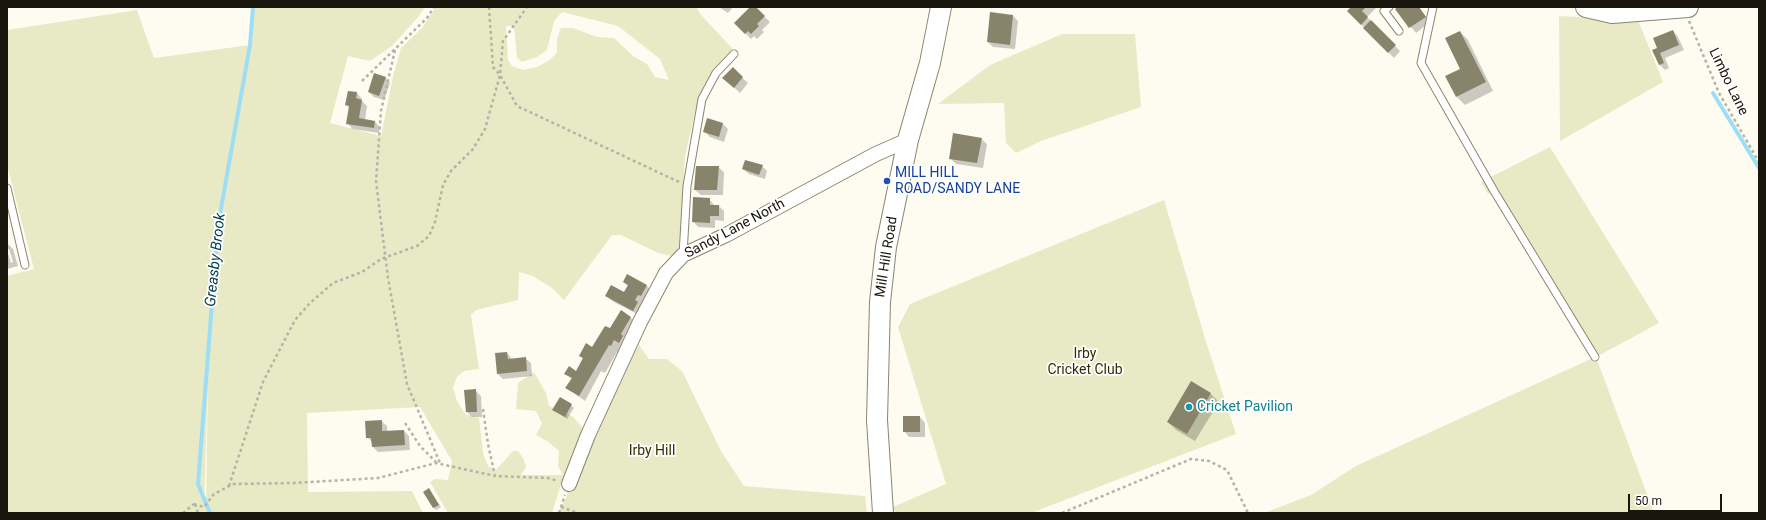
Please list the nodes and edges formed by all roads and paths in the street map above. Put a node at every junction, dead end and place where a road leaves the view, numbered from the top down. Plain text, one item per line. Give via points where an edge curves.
1 (434, 7) edge
2 (489, 7) edge
3 (527, 7) edge
4 (941, 7) edge
5 (1389, 7) edge
6 (1433, 7) edge
7 (1586, 7) edge
8 (1685, 7) edge
9 (1399, 30) dead end
10 (395, 50) junction
11 (734, 54) dead end
12 (500, 75) junction
13 (362, 81) dead end
14 (908, 140) junction
15 (1759, 162) edge
16 (687, 186) junction
17 (7, 188) edge
18 (683, 255) junction
19 (386, 257) junction
20 (25, 265) dead end
21 (1596, 357) dead end
22 (483, 408) dead end
23 (405, 423) dead end
24 (438, 463) junction
25 (495, 476) junction
26 (569, 484) junction
27 (228, 486) junction
28 (194, 504) junction
29 (561, 507) junction
30 (183, 513) edge
31 (198, 513) edge
32 (559, 513) edge
33 (578, 513) edge
34 (883, 513) edge
35 (1062, 513) edge
36 (1248, 513) edge

1 - 10 path via 428,18
2 - 12 path via 493,67
3 - 12 path via 503,41
4 - 14 street, Mill Hill Road via 930,63
5 - 9 lane via 1384,12
6 - 21 lane via 1421,63 1494,191
7 - 8 street via 1612,13
8 - 15 path, Limbo Lane via 1719,93
10 - 13 path
10 - 19 path via 382,111 376,181
11 - 16 lane via 716,73 702,99
12 - 16 path via 517,106
12 - 19 path via 485,129 473,150 452,171 443,185 435,222 429,236 417,246
14 - 18 street, Sandy Lane North via 876,154 726,235
14 - 34 street, Mill Hill Road via 886,247 880,302 877,420
16 - 18 lane
17 - 20 lane
18 - 26 street, Sandy Lane North via 666,274 640,322 588,435
19 - 24 path via 407,384
19 - 27 path via 362,272 333,283 295,320 263,382
22 - 25 path
23 - 24 path via 420,446
24 - 25 path
24 - 27 path via 378,478
25 - 26 path via 548,478
26 - 29 path
27 - 28 path via 214,494 204,507
28 - 30 path
28 - 31 path
29 - 32 path
29 - 33 path
35 - 36 path via 1191,459 1209,461 1227,470

